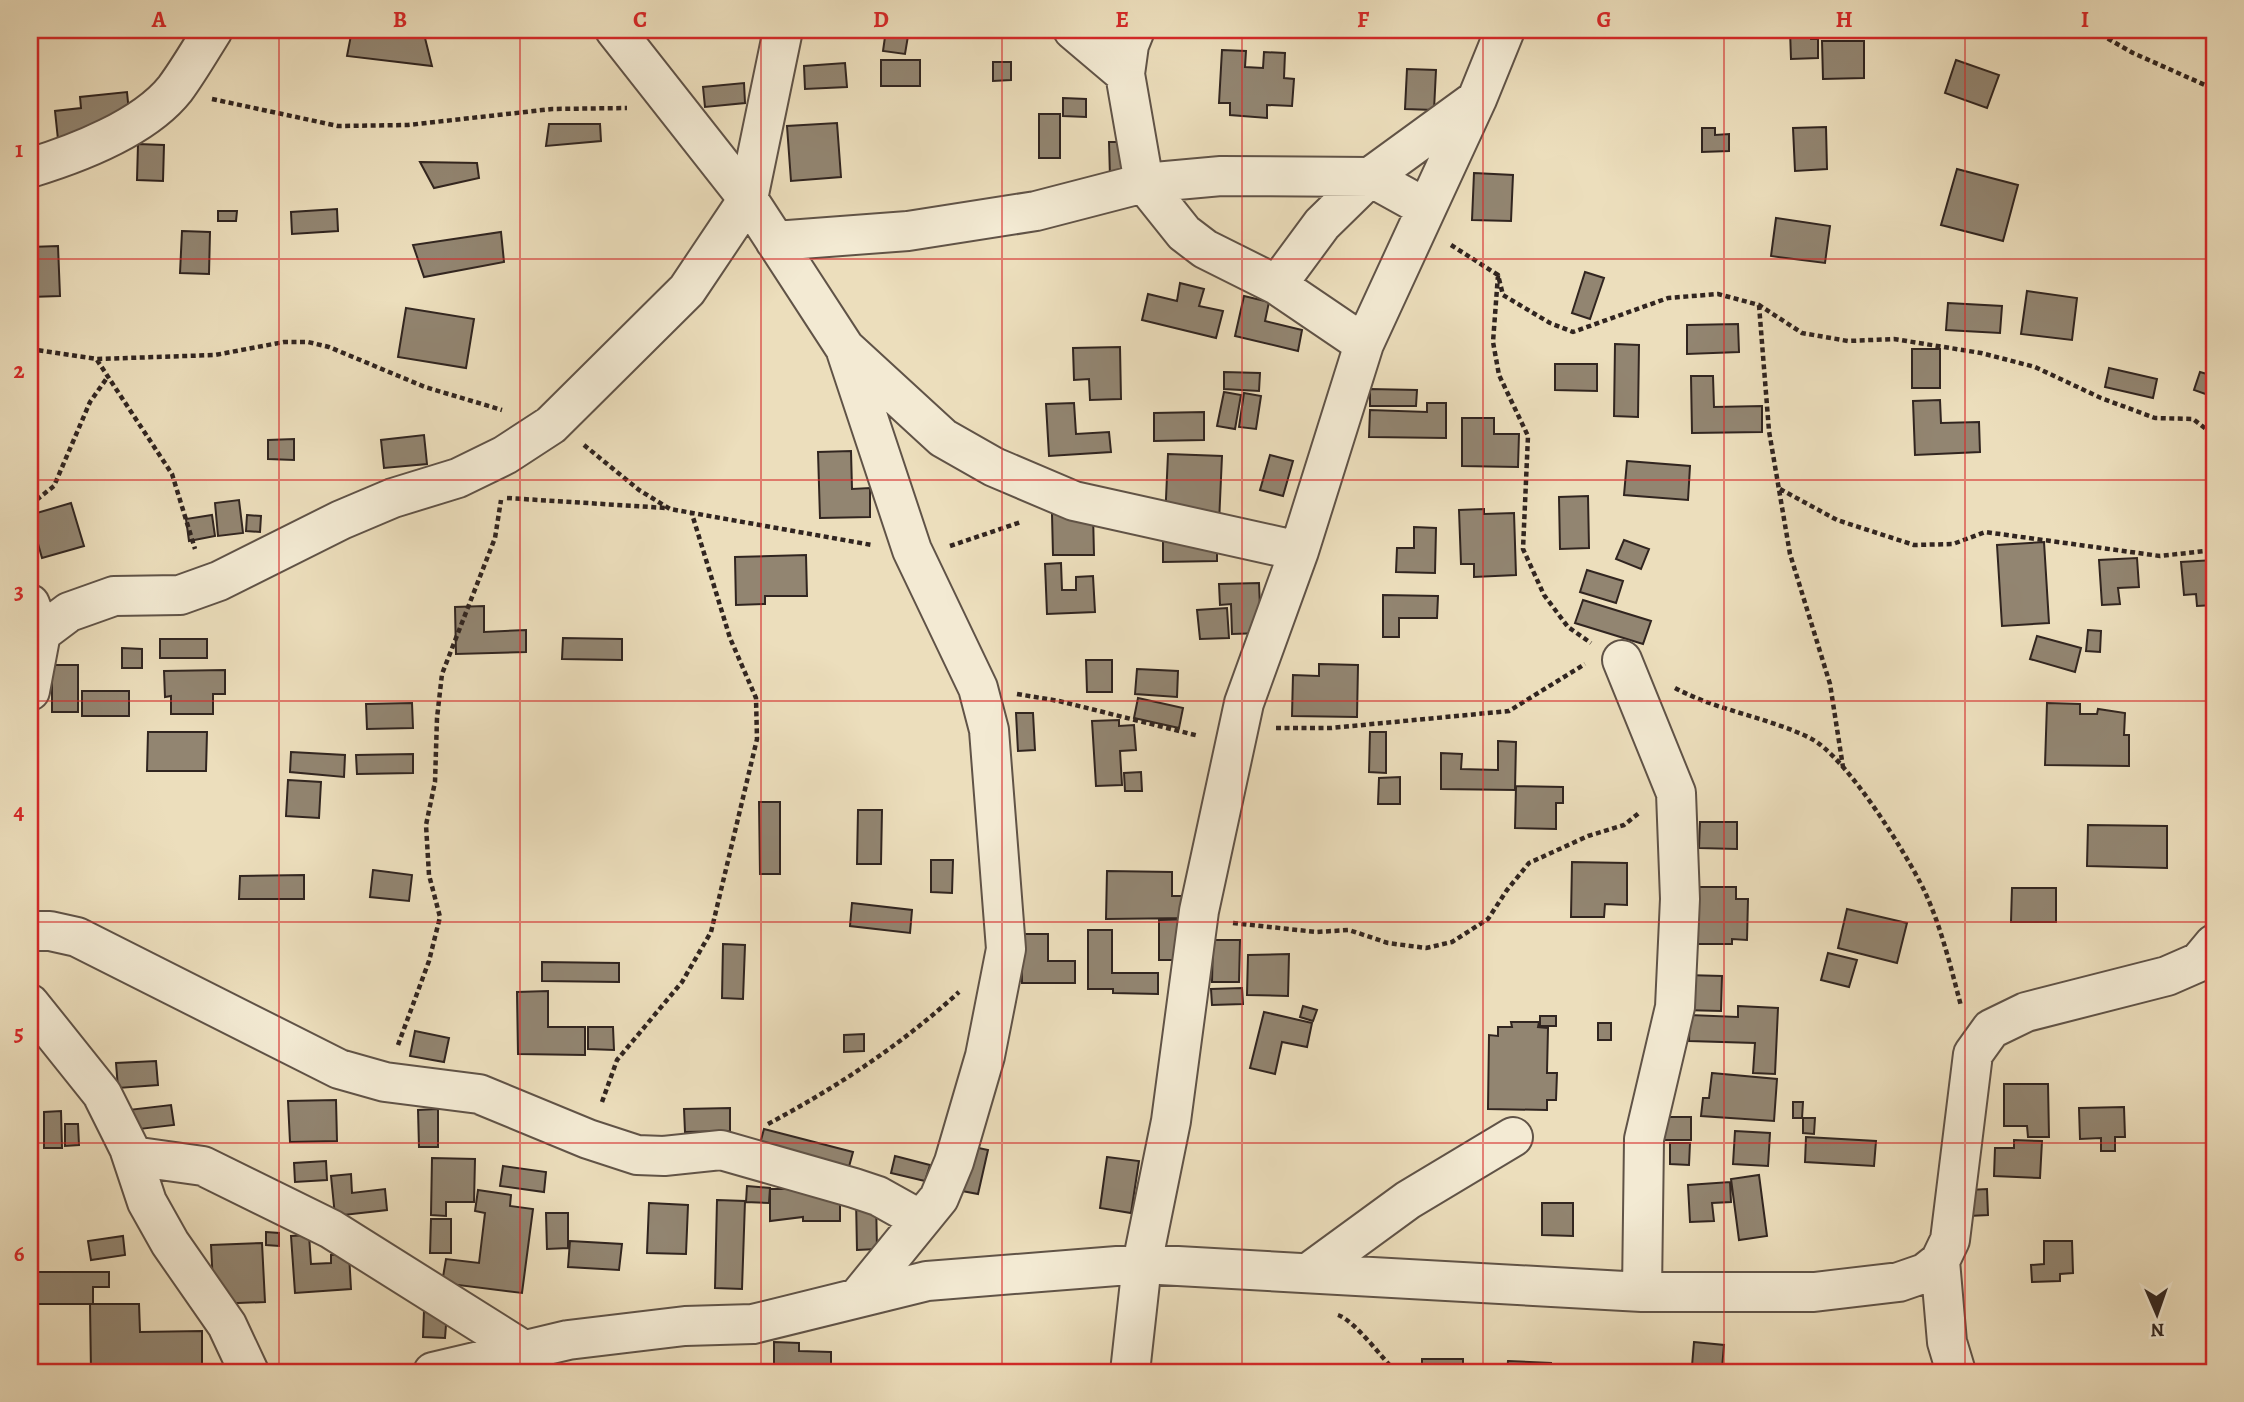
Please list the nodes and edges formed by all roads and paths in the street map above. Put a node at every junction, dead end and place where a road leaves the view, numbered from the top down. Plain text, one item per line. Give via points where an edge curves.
1 (214, 30) edge
2 (615, 30) edge
3 (783, 30) edge
4 (1073, 30) edge
5 (1135, 30) edge
6 (1505, 30) edge
7 (2093, 30) edge
8 (1125, 74) junction
9 (2214, 89) edge
10 (174, 90) junction
11 (1477, 99) junction
12 (677, 107) junction
13 (30, 168) edge
14 (1370, 177) junction
15 (1144, 183) junction
16 (748, 199) junction
17 (1423, 216) junction
18 (775, 241) junction
19 (1498, 275) junction
20 (1277, 285) junction
21 (1759, 304) junction
22 (1364, 344) junction
23 (845, 348) junction
24 (97, 359) dead end
25 (109, 375) junction
26 (2214, 435) edge
27 (1779, 488) junction
28 (489, 495) dead end
29 (502, 497) junction
30 (30, 505) edge
31 (670, 509) dead end
32 (692, 513) dead end
33 (2214, 550) edge
34 (1299, 551) junction
35 (203, 587) junction
36 (36, 619) edge
37 (1613, 656) junction
38 (978, 688) junction
39 (30, 691) edge
40 (1238, 736) junction
41 (1843, 768) junction
42 (1676, 814) junction
43 (1199, 911) junction
44 (30, 931) edge
45 (2214, 944) edge
46 (1006, 949) junction
47 (30, 1004) edge
48 (1973, 1054) junction
49 (385, 1082) junction
50 (1513, 1137) dead end
51 (588, 1139) junction
52 (721, 1150) junction
53 (132, 1156) junction
54 (921, 1220) junction
55 (1940, 1261) junction
56 (1142, 1264) junction
57 (1308, 1273) junction
58 (1642, 1292) junction
59 (860, 1295) junction
60 (525, 1351) junction
61 (249, 1372) edge
62 (433, 1372) edge
63 (1130, 1372) edge
64 (1956, 1372) edge

1 - 10 street
2 - 12 street
3 - 16 street
4 - 8 street
5 - 8 street
6 - 11 street
7 - 9 path
8 - 15 street
10 - 12 path via 338,126 408,125 552,109
10 - 13 street via 142,118 67,157
11 - 14 street
11 - 17 street
12 - 16 street
14 - 15 street via 1221,176
14 - 17 street
14 - 20 street via 1322,224
15 - 18 street via 1011,215 908,231
15 - 20 street via 1184,233 1205,249
16 - 18 street
16 - 35 street via 688,290 551,425 505,456 341,520
17 - 19 path
17 - 22 street
18 - 23 street
19 - 21 path via 1503,295 1573,332 1668,298 1718,294
19 - 37 path via 1495,353 1499,375 1528,436 1523,550 1544,595 1568,627
20 - 22 street
21 - 26 path via 1802,333 1981,352 2035,367 2155,418 2193,419
21 - 27 path via 1769,431
22 - 34 street
23 - 34 street via 943,438 994,467 1074,501
23 - 38 street via 912,550
24 - 25 path
25 - 30 path via 90,402 54,486
25 - 35 path via 172,474 192,533
27 - 33 path via 1838,520 1914,545 1953,544 1985,532 2160,556
27 - 41 path via 1790,554 1830,684
28 - 29 path
29 - 31 path
29 - 49 path via 495,538 442,674 435,782 426,825 429,875 440,917
32 - 51 path via 730,638 756,698 757,739 710,932 682,982 617,1060
34 - 40 street via 1244,703
35 - 36 street via 180,595 114,596
36 - 39 street
37 - 40 path via 1508,710
37 - 41 path via 1694,698 1812,739
37 - 42 street via 1676,793
38 - 40 path
38 - 46 street via 989,730
40 - 43 street
41 - 48 path via 1924,890 1950,963
42 - 43 path via 1642,810 1624,825 1548,852 1530,863 1488,919 1452,942 1426,948 1388,943 1349,930 1316,932 1228,923
42 - 58 street via 1675,1007 1644,1139
43 - 56 street via 1171,1121
44 - 49 street via 77,937 339,1069
45 - 48 street via 2199,962 2167,976 2026,1012 1991,1029
46 - 52 path via 876,1059
46 - 54 street via 985,1056 954,1162 939,1198
47 - 53 street via 102,1094
48 - 55 street via 1950,1240
49 - 51 street via 479,1094
50 - 57 street via 1408,1200
51 - 52 street via 637,1155
52 - 54 street via 866,1192
53 - 60 street via 203,1166 331,1229
53 - 61 street via 148,1202 227,1325
54 - 59 street
55 - 58 street via 1925,1273 1899,1282 1814,1292
55 - 64 street via 1947,1342
56 - 57 street
56 - 59 street via 927,1280
56 - 63 street
57 - 58 street
59 - 60 street via 753,1324 685,1326 568,1340
60 - 62 street

